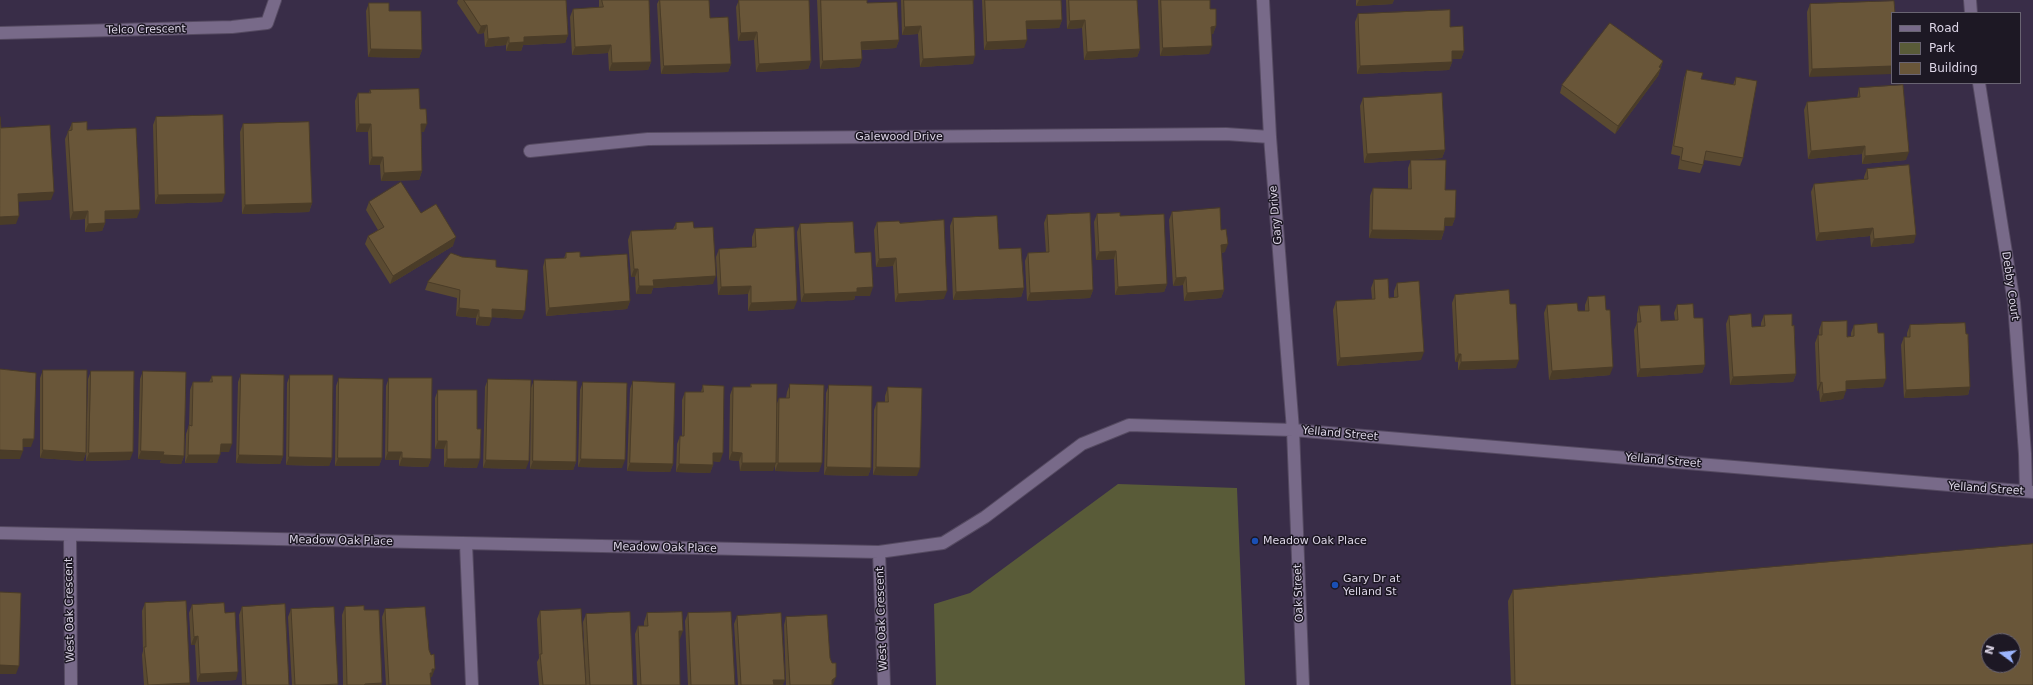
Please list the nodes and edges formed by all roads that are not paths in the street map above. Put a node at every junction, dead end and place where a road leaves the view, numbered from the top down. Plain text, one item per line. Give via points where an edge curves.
1 (275, 0) edge
2 (1263, 0) edge
3 (1970, 0) edge
4 (1971, 12) edge
5 (0, 33) edge
6 (1979, 84) edge
7 (1270, 137) junction
8 (530, 152) dead end
9 (1293, 430) junction
10 (2030, 492) edge
11 (0, 533) edge
12 (70, 535) junction
13 (466, 544) junction
14 (879, 552) junction
15 (71, 685) edge
16 (472, 685) edge
17 (884, 685) edge
18 (1303, 685) edge

1 - 5 street, Telco Crescent via 267,23 232,28
2 - 7 street, Gary Drive
3 - 4 street
6 - 10 street, Debby Court via 2014,303
7 - 8 street, Galewood Drive via 1218,134 648,139
7 - 9 street, Gary Drive
9 - 10 street, Yelland Street
9 - 14 street, Meadow Oak Place via 1129,425 1082,444 985,518 943,543
9 - 18 street, Oak Street
11 - 12 street, Meadow Oak Place
12 - 13 street, Meadow Oak Place
12 - 15 street, West Oak Crescent
13 - 14 street, Meadow Oak Place
13 - 16 street
14 - 17 street, West Oak Crescent

